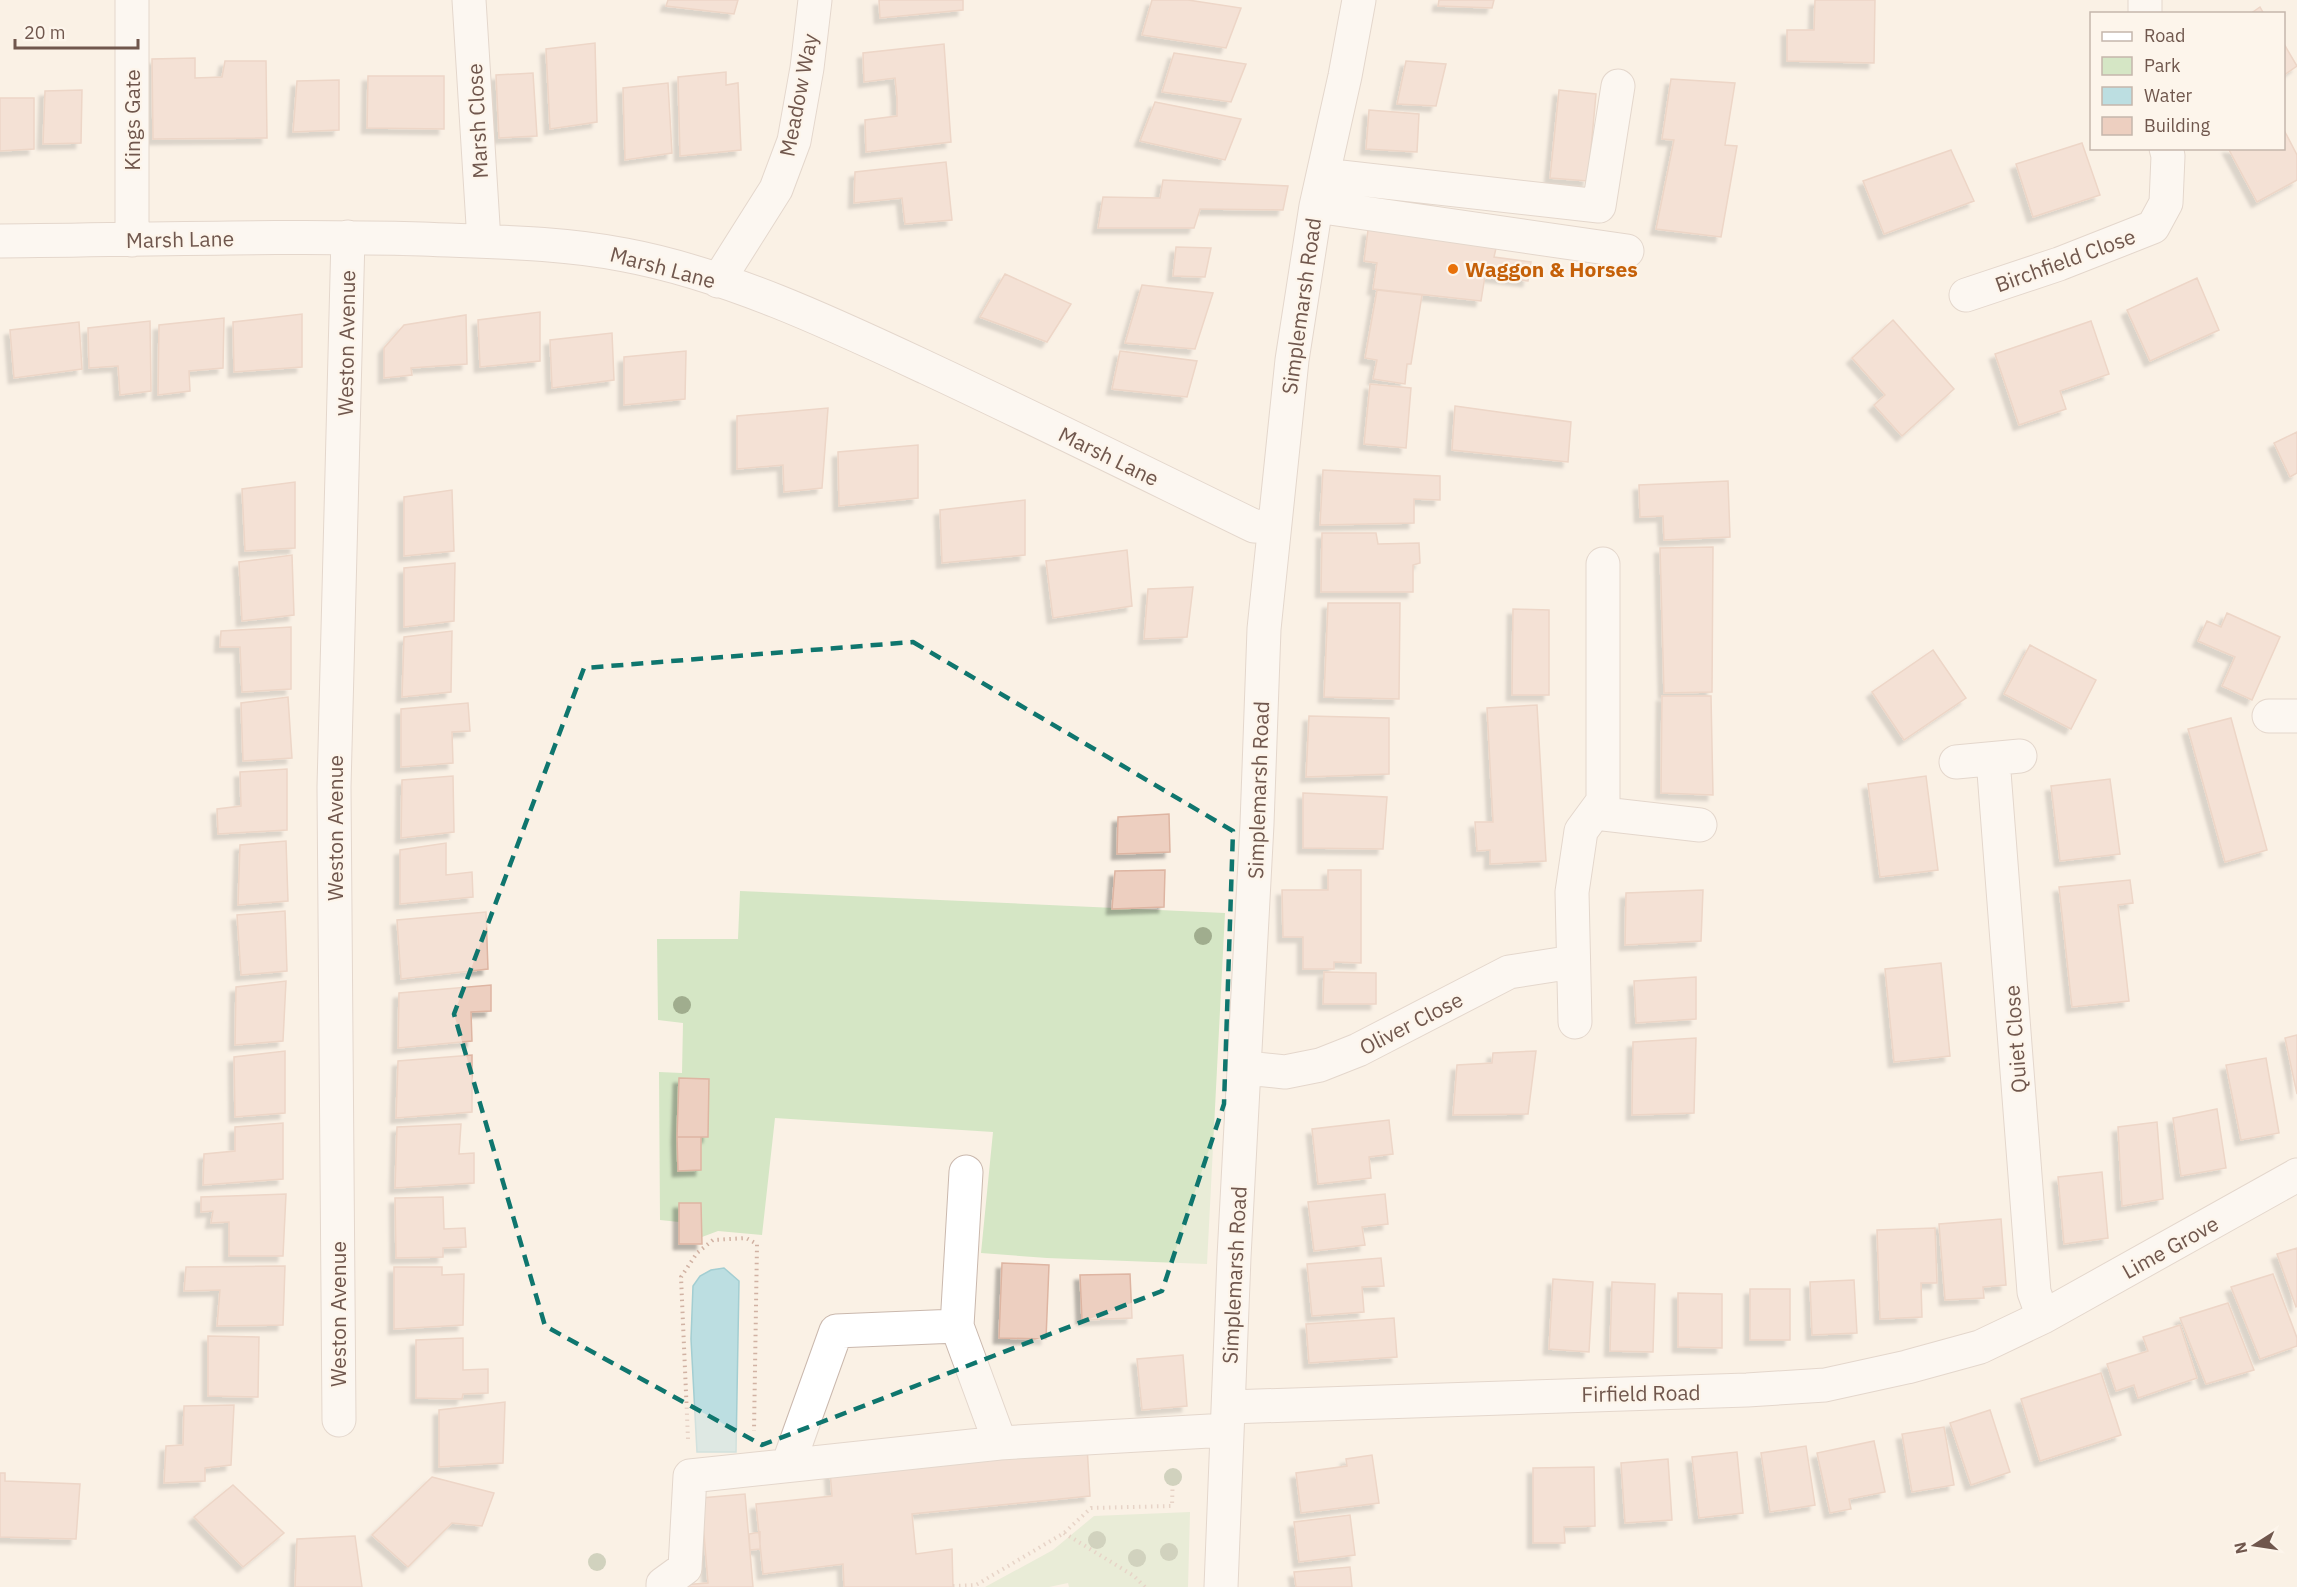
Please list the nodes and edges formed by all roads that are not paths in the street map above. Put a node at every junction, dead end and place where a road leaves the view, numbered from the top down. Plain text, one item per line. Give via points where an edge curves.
1 (132, 0) edge
2 (469, 0) edge
3 (815, 0) edge
4 (1359, 0) edge
5 (1618, 86) dead end
6 (2166, 150) edge
7 (1323, 175) junction
8 (1316, 206) junction
9 (348, 237) junction
10 (132, 240) junction
11 (0, 241) edge
12 (484, 241) junction
13 (1627, 252) dead end
14 (718, 281) junction
15 (1966, 296) dead end
16 (1273, 527) junction
17 (1603, 564) dead end
18 (1956, 762) dead end
19 (1595, 813) junction
20 (1700, 825) dead end
21 (1573, 962) junction
22 (1575, 1022) dead end
23 (1246, 1068) junction
24 (966, 1172) dead end
25 (2297, 1175) edge
26 (2043, 1317) junction
27 (957, 1326) junction
28 (1228, 1418) junction
29 (339, 1420) dead end
30 (1000, 1443) junction
31 (788, 1465) junction
32 (663, 1587) edge
33 (1221, 1587) edge

1 - 10 street, Kings Gate
2 - 12 street, Marsh Close
3 - 14 street, Meadow Way via 794,141 776,189
4 - 7 street, Simplemarsh Road
5 - 7 street via 1599,206
6 - 15 street, Birchfield Close via 2166,203 2153,227
7 - 8 street, Simplemarsh Road
8 - 13 street
8 - 16 street, Simplemarsh Road via 1292,360
9 - 10 street, Marsh Lane
9 - 12 street, Marsh Lane
9 - 29 street, Weston Avenue via 334,787
10 - 11 street, Marsh Lane
12 - 14 street, Marsh Lane via 616,253
14 - 16 street, Marsh Lane via 854,334 1254,526
16 - 23 street, Simplemarsh Road via 1264,629
17 - 19 street via 1602,801
18 - 26 street, Quiet Close via 2007,757 2034,1293
19 - 20 street
19 - 21 street via 1581,831 1572,892
21 - 22 street
21 - 23 street, Oliver Close via 1509,972 1358,1050 1320,1065 1285,1072
23 - 28 street, Simplemarsh Road
24 - 27 street
25 - 26 street, Lime Grove
26 - 28 street, Firfield Road via 1980,1347 1826,1385
27 - 30 street
27 - 31 street via 836,1330
28 - 30 street, Firfield Road via 1173,1432
28 - 33 street, Simplemarsh Road
30 - 31 street, Firfield Road
31 - 32 street, Firfield Road via 690,1476 685,1568

